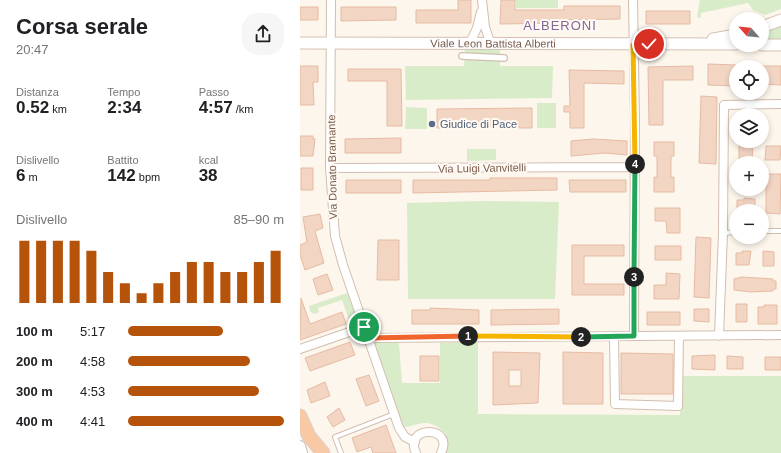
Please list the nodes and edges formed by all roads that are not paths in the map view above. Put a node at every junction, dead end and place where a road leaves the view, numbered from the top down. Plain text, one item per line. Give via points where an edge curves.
1 (331, 0) edge
2 (633, 0) edge
3 (482, 3) edge
4 (781, 20) edge
5 (769, 24) edge
6 (729, 36) edge
7 (331, 42) junction
8 (490, 42) junction
9 (300, 43) edge
10 (470, 43) junction
11 (686, 44) junction
12 (729, 44) edge
13 (633, 45) junction
14 (769, 45) edge
15 (781, 45) edge
16 (462, 56) dead end
17 (504, 58) dead end
18 (781, 104) edge
19 (635, 166) junction
20 (330, 168) junction
21 (781, 231) edge
22 (769, 232) edge
23 (723, 233) junction
24 (729, 233) edge
25 (364, 327) junction
26 (781, 335) edge
27 (614, 336) junction
28 (634, 336) junction
29 (679, 336) junction
30 (719, 336) junction
31 (368, 338) junction
32 (300, 349) edge
33 (394, 414) junction
34 (300, 416) edge
35 (415, 442) junction
36 (300, 446) edge
37 (302, 453) edge
38 (323, 453) edge
39 (340, 453) edge
40 (416, 453) edge
41 (441, 453) edge

1 - 7 street, Via Donato Bramante
2 - 13 street
3 - 8 street
3 - 10 street via 478,28
4 - 5 main road
6 - 11 main road, Viale Leon Battista Alberti
7 - 9 main road, Viale Leon Battista Alberti
7 - 10 main road, Viale Leon Battista Alberti
7 - 20 street, Via Donato Bramante
8 - 10 main road, Viale Leon Battista Alberti
8 - 13 main road, Viale Leon Battista Alberti
11 - 12 main road, Viale Leon Battista Alberti
11 - 13 main road, Viale Leon Battista Alberti
13 - 19 street
14 - 15 main road
16 - 17 street
18 - 23 street via 724,105
19 - 20 street, Via Luigi Vanvitelli
19 - 28 street
20 - 25 street, Via Donato Bramante via 335,236
21 - 22 lane
23 - 24 lane
23 - 30 street
25 - 31 street, Via Donato Bramante
25 - 32 street
26 - 30 street
27 - 28 street
27 - 29 street via 615,404 678,406
27 - 31 street
28 - 29 street
29 - 30 street
31 - 33 street, Via Donato Bramante
33 - 35 street, Via Donato Bramante via 405,437
33 - 39 lane via 335,437
34 - 38 highway via 309,436
35 - 40 street
35 - 41 street via 420,434 433,432 442,442
36 - 37 street

